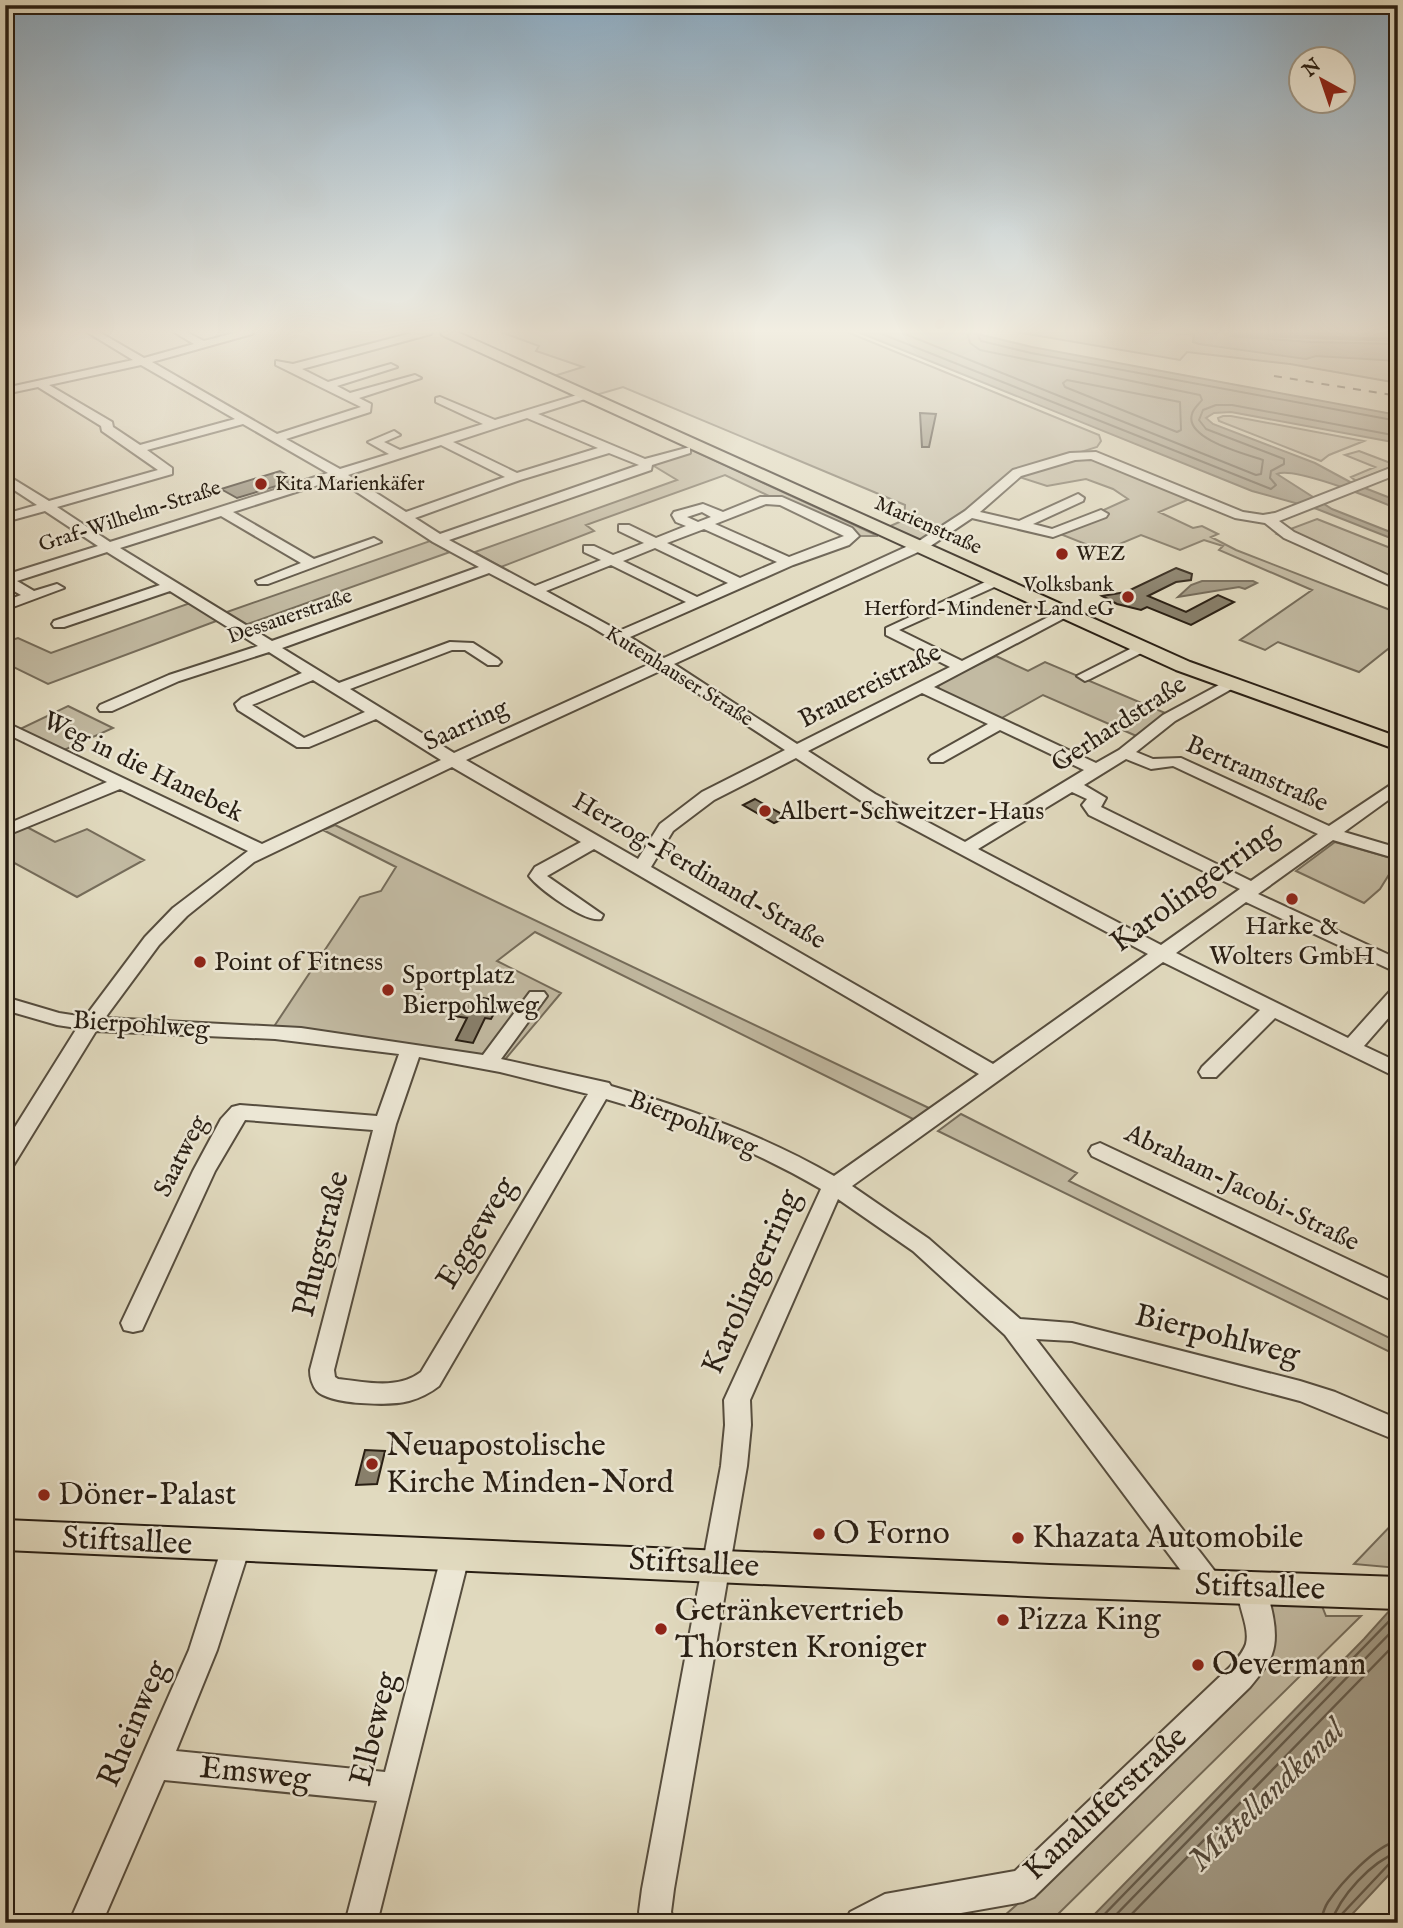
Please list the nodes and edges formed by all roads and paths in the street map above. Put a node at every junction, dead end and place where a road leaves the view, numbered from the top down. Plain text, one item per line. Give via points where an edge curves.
1 (103, 422) edge
2 (238, 422) edge
3 (248, 422) edge
4 (328, 422) edge
5 (489, 422) edge
6 (500, 422) edge
7 (546, 422) edge
8 (646, 422) edge
9 (493, 424) junction
10 (394, 435) dead end
11 (276, 438) junction
12 (442, 441) junction
13 (138, 449) junction
14 (609, 449) junction
15 (687, 450) dead end
16 (398, 454) junction
17 (644, 463) junction
18 (1398, 468) edge
19 (337, 473) junction
20 (516, 477) junction
21 (5, 478) edge
22 (1077, 498) dead end
23 (46, 506) junction
24 (221, 510) junction
25 (970, 514) junction
26 (721, 516) junction
27 (404, 517) junction
28 (1099, 517) dead end
29 (5, 518) edge
30 (1268, 519) junction
31 (702, 526) junction
32 (1019, 526) junction
33 (624, 528) dead end
34 (438, 539) junction
35 (374, 542) dead end
36 (656, 544) junction
37 (107, 546) junction
38 (917, 546) junction
39 (590, 549) dead end
40 (613, 561) junction
41 (788, 562) junction
42 (313, 564) junction
43 (489, 568) junction
44 (6, 580) edge
45 (263, 581) dead end
46 (996, 581) junction
47 (739, 583) junction
48 (1398, 585) edge
49 (170, 586) junction
50 (57, 588) dead end
51 (534, 591) junction
52 (32, 596) junction
53 (697, 602) junction
54 (5, 606) edge
55 (1067, 613) junction
56 (60, 624) dead end
57 (618, 636) junction
58 (1142, 647) junction
59 (270, 648) junction
60 (494, 662) dead end
61 (664, 664) junction
62 (963, 667) junction
63 (314, 674) junction
64 (1085, 676) dead end
65 (1230, 684) junction
66 (922, 687) junction
67 (337, 689) junction
68 (106, 708) dead end
69 (377, 713) junction
70 (1000, 724) junction
71 (5, 727) edge
72 (1398, 744) edge
73 (795, 752) junction
74 (1125, 753) junction
75 (453, 760) junction
76 (937, 760) dead end
77 (1097, 770) junction
78 (120, 783) junction
79 (1072, 785) junction
80 (1398, 785) edge
81 (5, 831) edge
82 (1330, 833) junction
83 (596, 841) junction
84 (260, 850) junction
85 (964, 850) junction
86 (1398, 854) edge
87 (642, 867) junction
88 (1249, 892) junction
89 (594, 915) dead end
90 (1163, 954) junction
91 (1398, 967) edge
92 (1398, 994) edge
93 (537, 996) dead end
94 (9, 1008) edge
95 (1273, 1009) junction
96 (90, 1024) junction
97 (1352, 1047) junction
98 (411, 1050) junction
99 (487, 1064) junction
100 (1398, 1071) edge
101 (1209, 1072) dead end
102 (995, 1074) junction
103 (602, 1088) junction
104 (385, 1124) junction
105 (1100, 1151) dead end
106 (5, 1161) edge
107 (835, 1187) junction
108 (1398, 1294) edge
109 (132, 1323) dead end
110 (1014, 1328) junction
111 (396, 1394) joint
112 (1398, 1431) edge
113 (5, 1535) edge
114 (236, 1548) junction
115 (456, 1553) junction
116 (718, 1564) junction
117 (1210, 1587) junction
118 (1251, 1587) junction
119 (1392, 1593) edge
120 (156, 1764) junction
121 (396, 1788) junction
122 (85, 1923) edge
123 (361, 1923) edge
124 (659, 1923) edge
125 (861, 1923) edge

1 - 13 street
2 - 13 street
3 - 11 street, Kutenhauser Straße
4 - 11 street
5 - 9 street
6 - 9 street, Graf-Wilhelm-Straße
7 - 14 street
8 - 38 main road, Marienstraße
9 - 12 street, Graf-Wilhelm-Straße
10 - 16 street via 374,442
11 - 19 street, Kutenhauser Straße
12 - 16 street, Graf-Wilhelm-Straße
12 - 20 street
13 - 23 street via 169,471
14 - 17 street
14 - 20 street
15 - 17 street
16 - 19 street, Graf-Wilhelm-Straße
17 - 34 street via 647,467
18 - 30 street
19 - 24 street, Graf-Wilhelm-Straße
19 - 27 street, Kutenhauser Straße
20 - 27 street
21 - 23 street, Herzog-Ferdinand-Straße
22 - 32 street
23 - 29 street
23 - 37 street, Herzog-Ferdinand-Straße
24 - 37 street, Graf-Wilhelm-Straße
24 - 42 street
25 - 30 street, Saarring via 1017,473 1086,454 1240,515
25 - 32 street
25 - 38 street, Saarring
26 - 31 street
26 - 31 street via 699,508 679,515
26 - 41 street via 777,499 851,534 844,542
27 - 34 street, Kutenhauser Straße
28 - 32 street via 1059,533
30 - 48 street via 1289,536
31 - 36 street
31 - 41 street
33 - 36 street
34 - 43 street, Kutenhauser Straße
35 - 42 street
36 - 40 street
36 - 47 street
37 - 44 street, Graf-Wilhelm-Straße
37 - 49 street, Herzog-Ferdinand-Straße
38 - 46 main road, Marienstraße
38 - 61 street, Saarring
39 - 40 street
40 - 51 street
40 - 53 street
41 - 47 street
42 - 45 street
43 - 51 street, Kutenhauser Straße
43 - 59 street, Dessauerstraße
44 - 52 street, Graf-Wilhelm-Straße
46 - 55 main road, Marienstraße
46 - 62 street via 891,632
47 - 53 street
49 - 56 street
49 - 59 street, Herzog-Ferdinand-Straße
50 - 52 street, Graf-Wilhelm-Straße
51 - 57 street, Kutenhauser Straße
52 - 54 street, Graf-Wilhelm-Straße
53 - 57 street
55 - 58 main road, Marienstraße
55 - 62 street, Brauereistraße
57 - 61 street, Kutenhauser Straße
58 - 64 street
58 - 65 main road, Marienstraße
59 - 63 street, Herzog-Ferdinand-Straße
59 - 68 street, Dessauerstraße via 174,678
60 - 67 street via 468,646 450,646
61 - 73 street, Kutenhauser Straße
61 - 75 street, Saarring
62 - 66 street, Brauereistraße
63 - 67 street, Herzog-Ferdinand-Straße
63 - 69 street via 243,707 303,744
65 - 72 main road, Marienstraße
65 - 74 street, Gerhardstraße via 1169,718
66 - 70 street
66 - 73 street, Brauereistraße
67 - 69 street, Herzog-Ferdinand-Straße
69 - 75 street, Herzog-Ferdinand-Straße
70 - 76 street
70 - 77 street
71 - 78 street, Weg in die Hanebek
73 - 85 street, Kutenhauser Straße
73 - 87 street, Brauereistraße via 684,812 666,828
74 - 77 street, Gerhardstraße
74 - 82 street, Bertramstraße via 1151,764 1175,761
75 - 83 street, Herzog-Ferdinand-Straße
75 - 84 street, Saarring
77 - 79 street, Gerhardstraße
78 - 81 street
78 - 84 street, Weg in die Hanebek
79 - 85 street, Gerhardstraße
79 - 88 street via 1098,798 1091,805 1095,811
80 - 82 street, Karolingerring
82 - 86 street, Bertramstraße
82 - 88 street, Karolingerring
83 - 87 street, Herzog-Ferdinand-Straße
83 - 89 street via 538,876
84 - 96 street, Saarring via 164,927
85 - 90 street, Kutenhauser Straße
87 - 102 street, Herzog-Ferdinand-Straße
88 - 90 street, Karolingerring
88 - 91 street
90 - 95 street, Kutenhauser Straße
90 - 102 street, Karolingerring
92 - 97 street
93 - 99 street
94 - 96 street, Bierpohlweg
95 - 97 street, Kutenhauser Straße
95 - 101 street
96 - 98 street, Bierpohlweg via 301,1035
96 - 106 street, Saarring
97 - 100 street, Kutenhauser Straße
98 - 99 street, Bierpohlweg
98 - 104 street, Pflugstraße
99 - 103 street, Bierpohlweg
102 - 107 street, Karolingerring
103 - 107 street, Bierpohlweg via 733,1137
103 - 111 street, Eggeweg via 429,1379
104 - 109 street, Saatweg via 240,1112 204,1171
104 - 111 street, Pflugstraße via 322,1377 338,1390
105 - 108 street, Abraham-Jacobi-Straße
107 - 110 street, Bierpohlweg via 937,1258
107 - 116 street, Karolingerring via 737,1399 734,1466
110 - 112 street, Bierpohlweg via 1072,1332 1300,1391
110 - 117 street, Bierpohlweg
113 - 114 main road, Stiftsallee
114 - 115 main road, Stiftsallee
114 - 120 street, Rheinweg via 203,1650
115 - 116 main road, Stiftsallee
115 - 121 street, Elbeweg
116 - 117 main road, Stiftsallee
116 - 124 street, Karolingerring via 658,1889 655,1912
117 - 118 main road, Stiftsallee
118 - 119 main road, Stiftsallee
118 - 125 street, Kanaluferstraße via 1261,1636 1259,1653 1240,1678 1023,1886 885,1910
120 - 121 street, Emsweg
120 - 122 street, Rheinweg
121 - 123 street, Elbeweg

